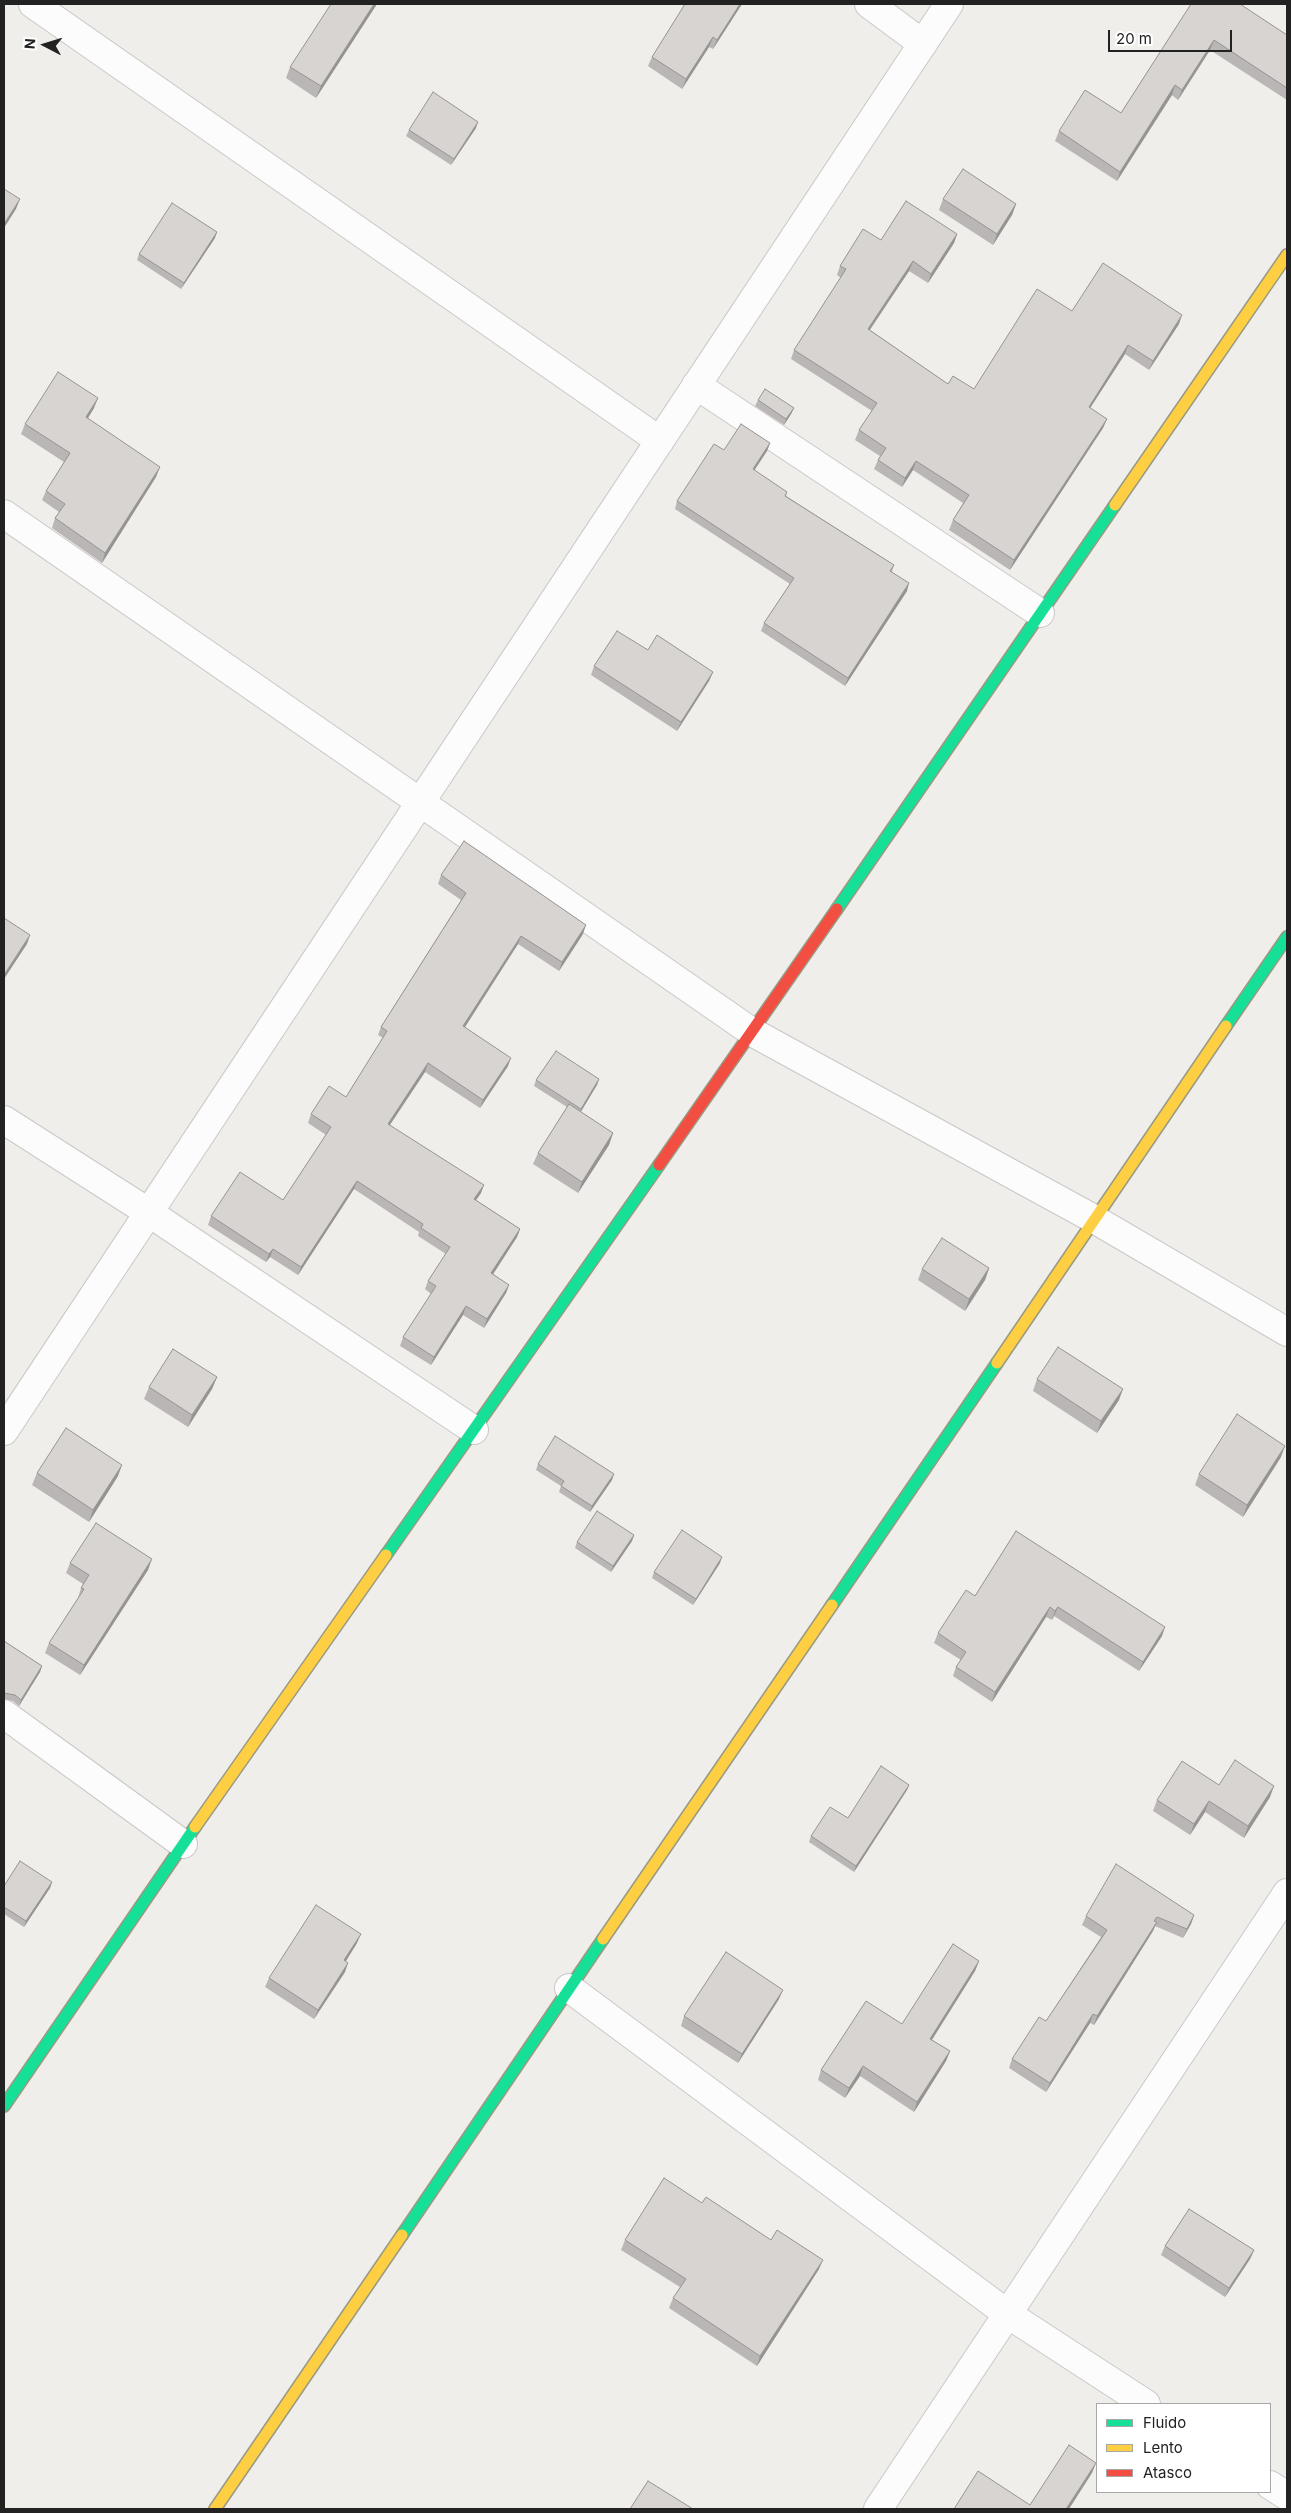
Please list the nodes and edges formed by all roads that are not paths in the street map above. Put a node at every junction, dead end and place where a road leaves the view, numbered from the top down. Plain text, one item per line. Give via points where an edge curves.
1 (33, 4) edge
2 (869, 4) edge
3 (949, 4) edge
4 (923, 44) junction
5 (1287, 255) edge
6 (696, 385) junction
7 (660, 441) junction
8 (4, 514) edge
9 (1040, 613) junction
10 (421, 801) junction
11 (1287, 937) edge
12 (752, 1032) junction
13 (4, 1120) edge
14 (148, 1212) junction
15 (1094, 1219) junction
16 (1287, 1332) edge
17 (474, 1430) junction
18 (4, 1431) edge
19 (4, 1714) edge
20 (183, 1844) junction
21 (1287, 1893) edge
22 (569, 1988) junction
23 (4, 2106) edge
24 (1009, 2315) junction
25 (1144, 2403) edge
26 (1271, 2486) edge
27 (1287, 2496) edge
28 (215, 2509) edge
29 (878, 2509) edge

1 - 7 street
2 - 4 street
3 - 4 street
4 - 6 street
5 - 9 street
6 - 7 street
6 - 9 street
7 - 10 street
8 - 10 street
9 - 12 street
10 - 12 street
10 - 14 street
11 - 15 street
12 - 15 street
12 - 17 street
13 - 14 street
14 - 17 street
14 - 18 street
15 - 16 street
15 - 22 street
17 - 20 street
19 - 20 street
20 - 23 street
21 - 24 street
22 - 24 street
22 - 28 street
24 - 25 street
24 - 29 street
26 - 27 street

